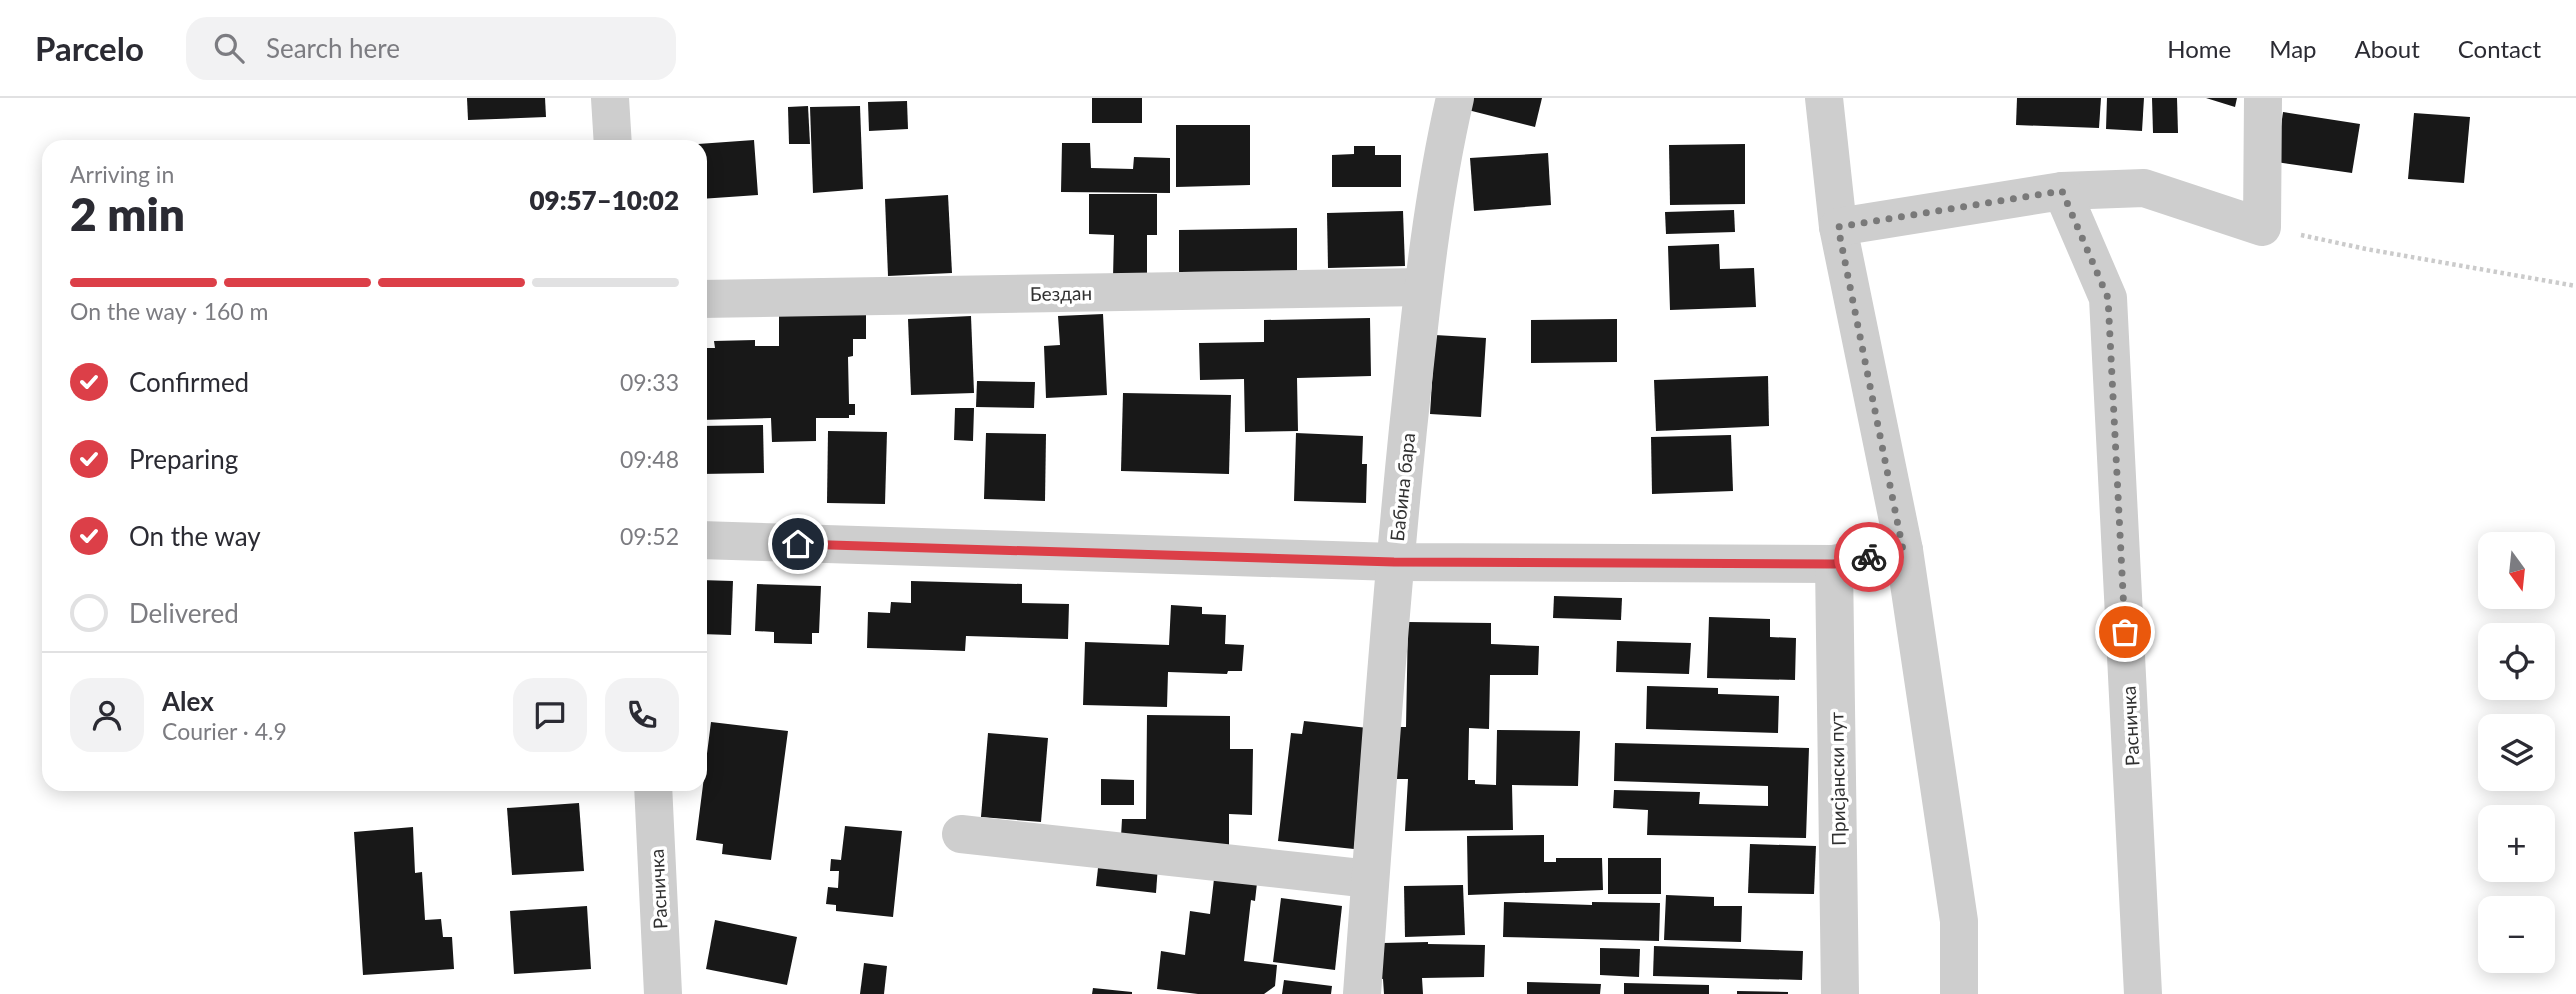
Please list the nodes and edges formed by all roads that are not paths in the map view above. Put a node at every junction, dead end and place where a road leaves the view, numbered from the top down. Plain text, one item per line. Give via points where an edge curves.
1 (610, 98) edge
2 (1455, 98) edge
3 (1824, 98) edge
4 (2263, 98) edge
5 (613, 140) edge
6 (2062, 191) junction
7 (1838, 227) junction
8 (1423, 287) junction
9 (707, 299) edge
10 (707, 541) edge
11 (1903, 550) junction
12 (1394, 562) junction
13 (1834, 564) junction
14 (653, 791) edge
15 (961, 834) dead end
16 (1370, 880) junction
17 (663, 994) edge
18 (1362, 994) edge
19 (1840, 994) edge
20 (1959, 994) edge
21 (2143, 994) edge

1 - 5 street
2 - 8 street, Бабина бара
3 - 7 street
4 - 6 street via 2262,227 2144,188
6 - 7 street
6 - 21 street, Расничка via 2108,298
7 - 11 street
8 - 9 street, Бездан
8 - 12 street, Бабина бара
10 - 12 street
11 - 13 street
11 - 20 street via 1959,921
12 - 13 street
12 - 16 street, Бабина бара
13 - 19 street, Присјански пут
14 - 17 street, Расничка
15 - 16 street
16 - 18 street, Бабина бара

